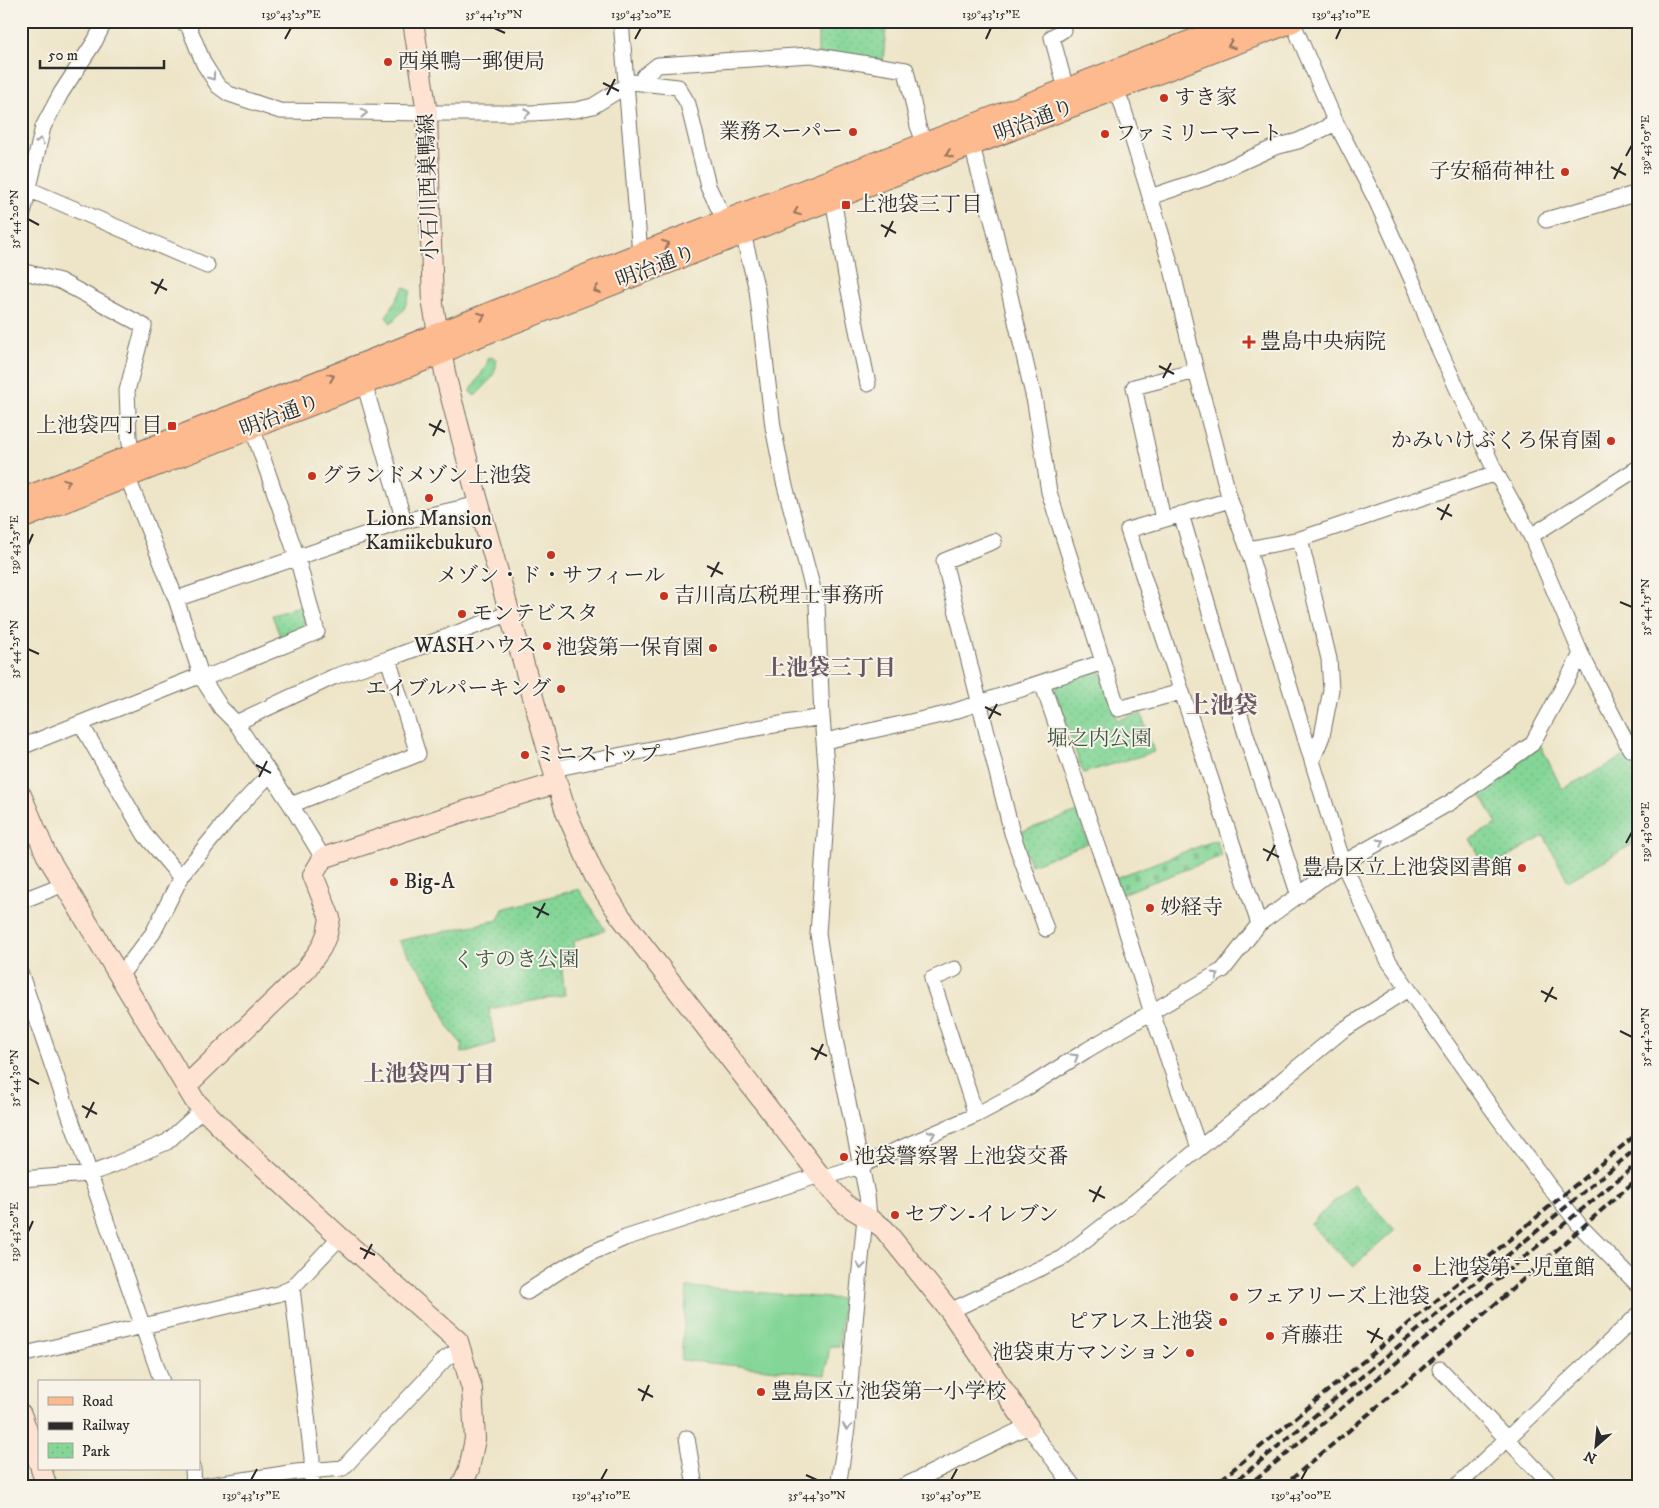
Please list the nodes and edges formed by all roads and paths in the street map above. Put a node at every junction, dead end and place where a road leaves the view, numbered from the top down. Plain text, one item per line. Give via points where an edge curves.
1 (105, 21) edge
2 (180, 21) edge
3 (413, 21) edge
4 (621, 21) edge
5 (1287, 22) edge
6 (1231, 23) edge
7 (1063, 30) dead end
8 (1112, 81) junction
9 (644, 82) junction
10 (626, 86) junction
11 (1066, 90) junction
12 (427, 113) junction
13 (1336, 123) junction
14 (925, 144) junction
15 (972, 146) junction
16 (28, 189) junction
17 (1637, 195) edge
18 (1150, 197) junction
19 (833, 198) junction
20 (1546, 220) dead end
21 (21, 222) edge
22 (735, 227) junction
23 (640, 254) junction
24 (207, 266) dead end
25 (21, 271) edge
26 (439, 343) junction
27 (1196, 371) junction
28 (364, 383) junction
29 (868, 384) dead end
30 (252, 427) junction
31 (130, 466) junction
32 (1638, 468) edge
33 (1496, 473) junction
34 (21, 500) edge
35 (1230, 500) junction
36 (479, 504) junction
37 (1181, 514) junction
38 (21, 518) edge
39 (1163, 520) junction
40 (404, 521) junction
41 (1531, 536) junction
42 (1300, 539) junction
43 (994, 541) dead end
44 (1248, 549) junction
45 (297, 557) junction
46 (176, 599) junction
47 (510, 613) junction
48 (1581, 654) junction
49 (388, 659) junction
50 (1103, 662) junction
51 (202, 678) junction
52 (1042, 683) junction
53 (1181, 692) junction
54 (979, 703) junction
55 (822, 717) junction
56 (236, 723) junction
57 (81, 724) junction
58 (825, 741) junction
59 (1638, 743) edge
60 (21, 748) edge
61 (1312, 761) junction
62 (270, 774) junction
63 (555, 776) junction
64 (21, 795) edge
65 (291, 805) junction
66 (323, 858) junction
67 (1343, 863) junction
68 (181, 878) junction
69 (64, 884) junction
70 (1299, 896) junction
71 (21, 901) edge
72 (1259, 924) junction
73 (1046, 929) dead end
74 (955, 969) dead end
75 (21, 975) edge
76 (119, 977) junction
77 (1408, 989) junction
78 (1152, 1013) junction
79 (186, 1086) junction
80 (203, 1109) junction
81 (976, 1115) junction
82 (1199, 1148) junction
83 (860, 1166) junction
84 (89, 1174) junction
85 (821, 1176) junction
86 (21, 1179) edge
87 (867, 1217) junction
88 (340, 1237) junction
89 (1638, 1285) edge
90 (292, 1288) junction
91 (527, 1292) dead end
92 (950, 1311) junction
93 (1638, 1315) edge
94 (142, 1325) junction
95 (461, 1349) junction
96 (21, 1355) edge
97 (1440, 1369) dead end
98 (161, 1380) edge
99 (21, 1414) edge
100 (1028, 1426) junction
101 (687, 1438) dead end
102 (1507, 1440) junction
103 (38, 1460) edge
104 (41, 1470) edge
105 (193, 1470) edge
106 (313, 1471) junction
107 (47, 1487) edge
108 (196, 1487) edge
109 (312, 1487) edge
110 (461, 1487) edge
111 (695, 1487) edge
112 (838, 1487) edge
113 (902, 1487) edge
114 (1074, 1487) edge
115 (1456, 1487) edge
116 (1553, 1487) edge

16 -> 1 street via 43,127
2 -> 12 street via 192,32 210,76 229,94 280,110
3 - 12 street, 小石川西巣鴨線
4 - 10 street
5 -> 8 main road, 明治通り
5 - 13 street
6 - 8 main road, 明治通り
7 - 11 street via 1052,36
8 - 11 main road, 明治通り
8 - 15 main road, 明治通り
8 - 18 street
9 - 10 street via 632,82
9 - 14 street via 644,76 658,66 811,55 906,70
9 - 22 street via 678,87 688,104 708,186 719,210
12 -> 10 street via 576,110 594,106
10 - 23 street
11 - 14 main road, 明治通り
12 - 26 street, 小石川西巣鴨線 via 433,305
13 - 18 street via 1209,177
13 - 33 street via 1375,198
14 - 22 main road, 明治通り
15 -> 19 main road, 明治通り
15 - 50 street via 1035,403 1050,492
16 - 21 street
16 - 24 street
17 - 20 street
18 - 27 street via 1172,269
19 -> 22 main road, 明治通り
19 - 29 street
23 -> 22 main road, 明治通り
22 -> 26 main road, 明治通り via 470,340
22 - 55 street via 757,290 773,426 784,482 817,604
26 -> 23 main road, 明治通り
25 - 31 street via 60,281 144,326 127,391
26 - 28 main road, 明治通り
31 -> 26 main road, 明治通り
26 - 36 street, 小石川西巣鴨線
27 - 35 street
27 - 39 street via 1134,387
28 - 30 main road, 明治通り
28 - 40 street
30 - 31 main road, 明治通り
30 - 45 street
34 -> 31 main road, 明治通り
31 - 38 main road, 明治通り
31 - 46 street
32 - 41 street
33 - 41 street
33 - 42 street
35 - 37 street
35 - 44 street
36 - 40 street
36 - 47 street, 小石川西巣鴨線
37 - 39 street
37 - 70 street via 1247,738
39 - 53 street via 1128,530
40 - 45 street
41 - 48 street
42 - 44 street
42 - 61 street via 1329,659 1331,690 1322,736
43 - 54 street via 944,561
44 - 61 street
45 - 46 street
45 - 51 street via 317,632
46 - 51 street
47 - 49 street
47 - 63 street, 小石川西巣鴨線
48 - 59 street via 1630,748
67 -> 48 street via 1451,802 1532,744
49 - 56 street via 333,677
49 - 65 street via 418,754
50 - 52 street
50 - 53 street via 1118,709
51 - 56 street via 221,708
51 - 57 street via 194,678
52 - 54 street
52 - 78 street
53 - 72 street
54 - 58 street via 946,714
54 - 73 street via 1012,833
55 - 58 street
55 - 63 street via 735,732
56 - 62 street
57 - 60 street
57 - 68 street via 145,835
58 - 83 street via 828,791 818,934
61 - 67 street
62 - 65 street
62 - 68 street via 234,812
63 - 66 street via 465,811
63 - 85 street, 小石川西巣鴨線 via 580,845 606,896
64 - 69 street via 46,854
65 - 66 street
66 - 79 street via 313,875 330,918 321,948 305,971
67 - 70 street
67 - 77 street via 1388,960
68 - 76 street via 152,933
69 - 71 street
69 - 76 street
70 - 72 street
78 -> 72 street via 1223,970
74 - 81 street via 932,980
75 - 84 street
76 - 79 street
77 - 82 street via 1343,1030
77 - 89 street via 1551,1189 1582,1227
81 -> 78 street
78 - 82 street
79 - 80 street
80 - 84 street via 167,1142
80 - 88 street
83 -> 81 street
82 - 92 street via 1062,1258
83 - 85 street
83 - 87 street via 867,1194
84 - 86 street
84 - 94 street
85 - 87 street, 小石川西巣鴨線 via 844,1203
85 - 91 street via 625,1238 591,1253
87 - 92 street, 小石川西巣鴨線 via 884,1229
87 -> 112 street via 847,1428
88 - 90 street
88 - 95 street via 458,1341
90 - 94 street
90 - 106 street
92 - 100 street, 小石川西巣鴨線
93 - 102 street
94 - 96 street
94 - 98 street
95 - 106 street via 446,1358 343,1468
95 - 110 street via 473,1398 475,1439 469,1469
97 - 102 street
99 - 103 street
100 - 113 street
100 - 114 street
101 - 111 street
102 - 115 street
102 - 116 street
104 - 107 street
105 - 108 street
106 - 108 street
106 - 109 street

